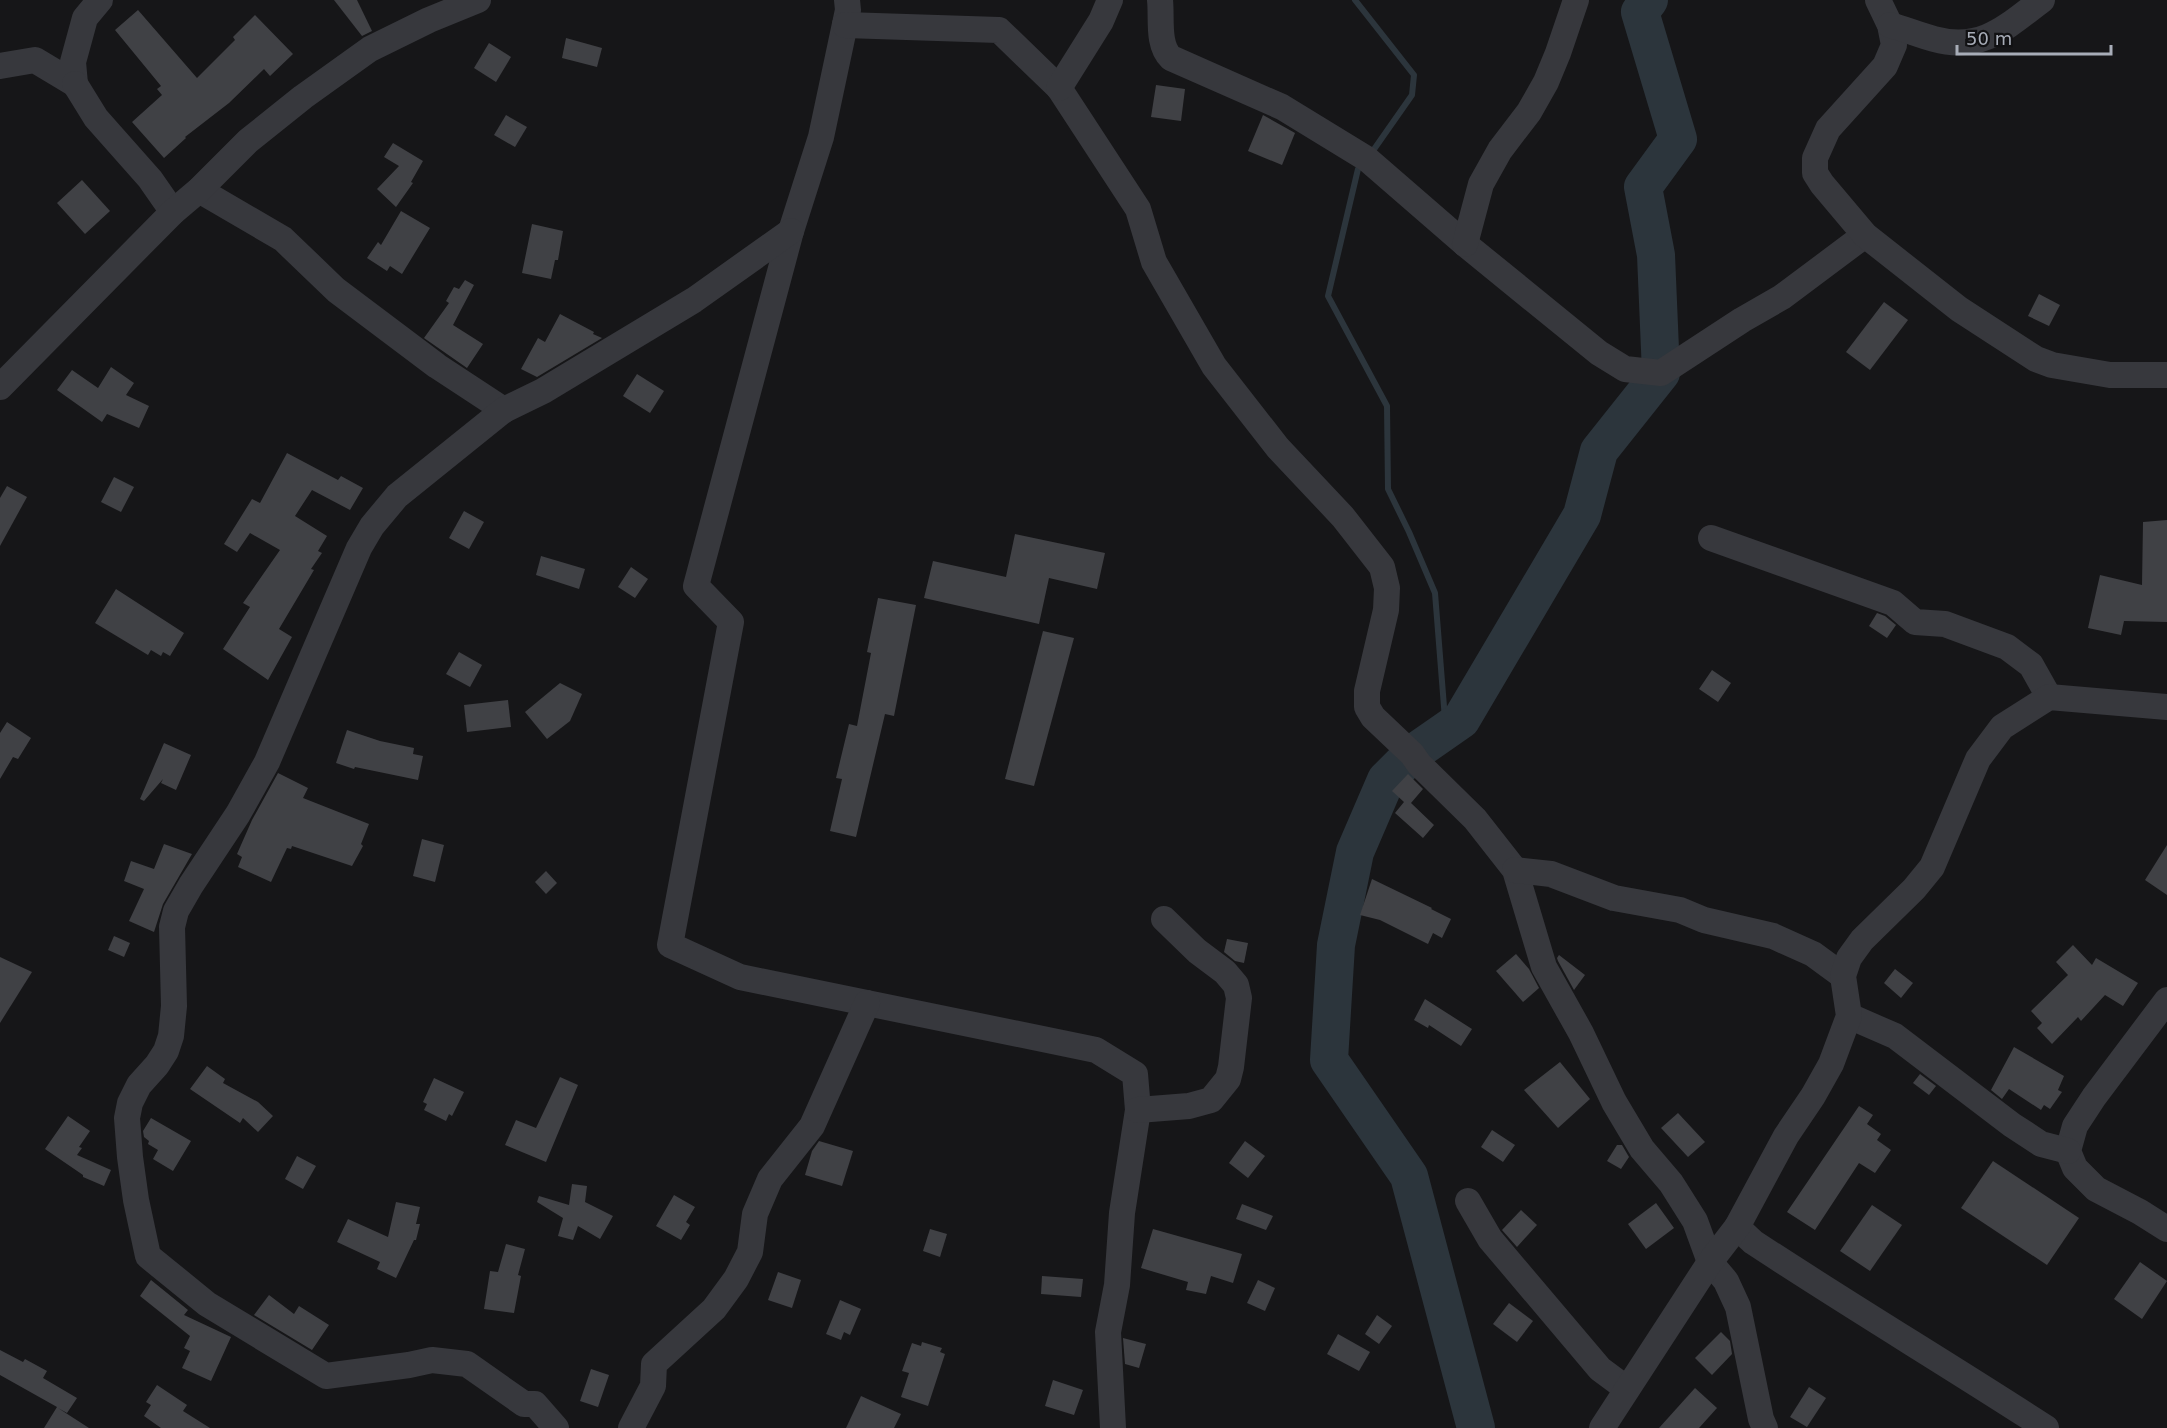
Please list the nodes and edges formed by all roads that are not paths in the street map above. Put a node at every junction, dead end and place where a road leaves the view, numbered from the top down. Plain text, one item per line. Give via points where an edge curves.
1 (100, 0) edge
2 (478, 0) edge
3 (1110, 0) edge
4 (1160, 0) edge
5 (1576, 0) edge
6 (1878, 0) edge
7 (2042, 0) edge
8 (846, 12) edge
9 (1890, 25) junction
10 (0, 66) edge
11 (75, 84) junction
12 (1059, 88) junction
13 (199, 190) junction
14 (173, 212) junction
15 (791, 231) junction
16 (1865, 235) junction
17 (1465, 244) junction
18 (2167, 375) edge
19 (0, 387) edge
20 (504, 410) junction
21 (1711, 537) dead end
22 (2049, 697) junction
23 (2167, 707) edge
24 (1515, 870) junction
25 (1164, 919) dead end
26 (1843, 976) junction
27 (2167, 1000) edge
28 (867, 1004) junction
29 (1849, 1016) junction
30 (1138, 1110) junction
31 (2068, 1151) junction
32 (1468, 1201) dead end
33 (1737, 1227) junction
34 (2167, 1229) edge
35 (1710, 1262) junction
36 (1627, 1389) junction
37 (556, 1428) edge
38 (631, 1428) edge
39 (1113, 1428) edge
40 (1602, 1428) edge
41 (1765, 1428) edge
42 (2046, 1428) edge

1 - 11 street via 85,18 73,62
2 - 13 street via 370,49 248,141
3 - 12 street
4 - 17 street via 1162,40 1171,58 1282,107 1367,159
5 - 17 street via 1546,82 1481,184
6 - 9 street
7 - 9 street via 2009,25 1981,41 1969,43 1934,39
8 - 12 street via 999,30
8 - 15 street via 821,137
9 - 16 street via 1894,45 1885,66 1828,129 1815,158 1815,173 1822,184
10 - 11 street via 35,60
11 - 14 street via 96,118 150,179
12 - 24 street via 1138,209 1154,262 1214,366 1278,448 1343,517 1382,567 1387,588 1386,610 1367,691 1367,706 1373,717 1475,819
13 - 14 street
13 - 20 street via 283,238 336,290 437,366
14 - 19 street
15 - 20 street via 694,300 543,391
15 - 28 street via 696,586 731,622 670,945 740,977
16 - 17 street via 1782,297 1660,373 1625,369 1599,353
16 - 18 street via 1959,309 2036,359 2110,375
20 - 37 street via 397,496 359,548 267,762 176,911 172,927 171,1036 157,1065 139,1085 128,1118 134,1189 148,1256 207,1304 326,1376 432,1360 467,1364 524,1404 535,1404
21 - 22 street via 1893,603 1915,622 1945,624 2007,647 2031,665
22 - 23 street
22 - 26 street via 2002,727 1978,759 1932,867 1862,940 1849,958
24 - 26 street via 1551,874 1614,898 1680,910 1704,920 1773,936 1814,954
24 - 35 street via 1544,967 1614,1102 1642,1149 1671,1183 1695,1221
25 - 30 street via 1236,985 1239,998 1234,1045 1228,1079 1211,1100
26 - 29 street
27 - 31 street via 2075,1126
28 - 30 street via 1096,1050 1135,1074
28 - 38 street via 812,1126 770,1179 755,1214 750,1252 736,1279 714,1309 654,1364 653,1386
29 - 31 street via 1895,1036 2041,1144
29 - 33 street via 1831,1064 1786,1136
30 - 39 street via 1108,1332
31 - 34 street via 2075,1168 2096,1189
32 - 36 street via 1490,1239 1600,1369
33 - 35 street
33 - 42 street via 1753,1242 1874,1321
35 - 36 street
35 - 41 street via 1726,1281 1738,1307
36 - 40 street

